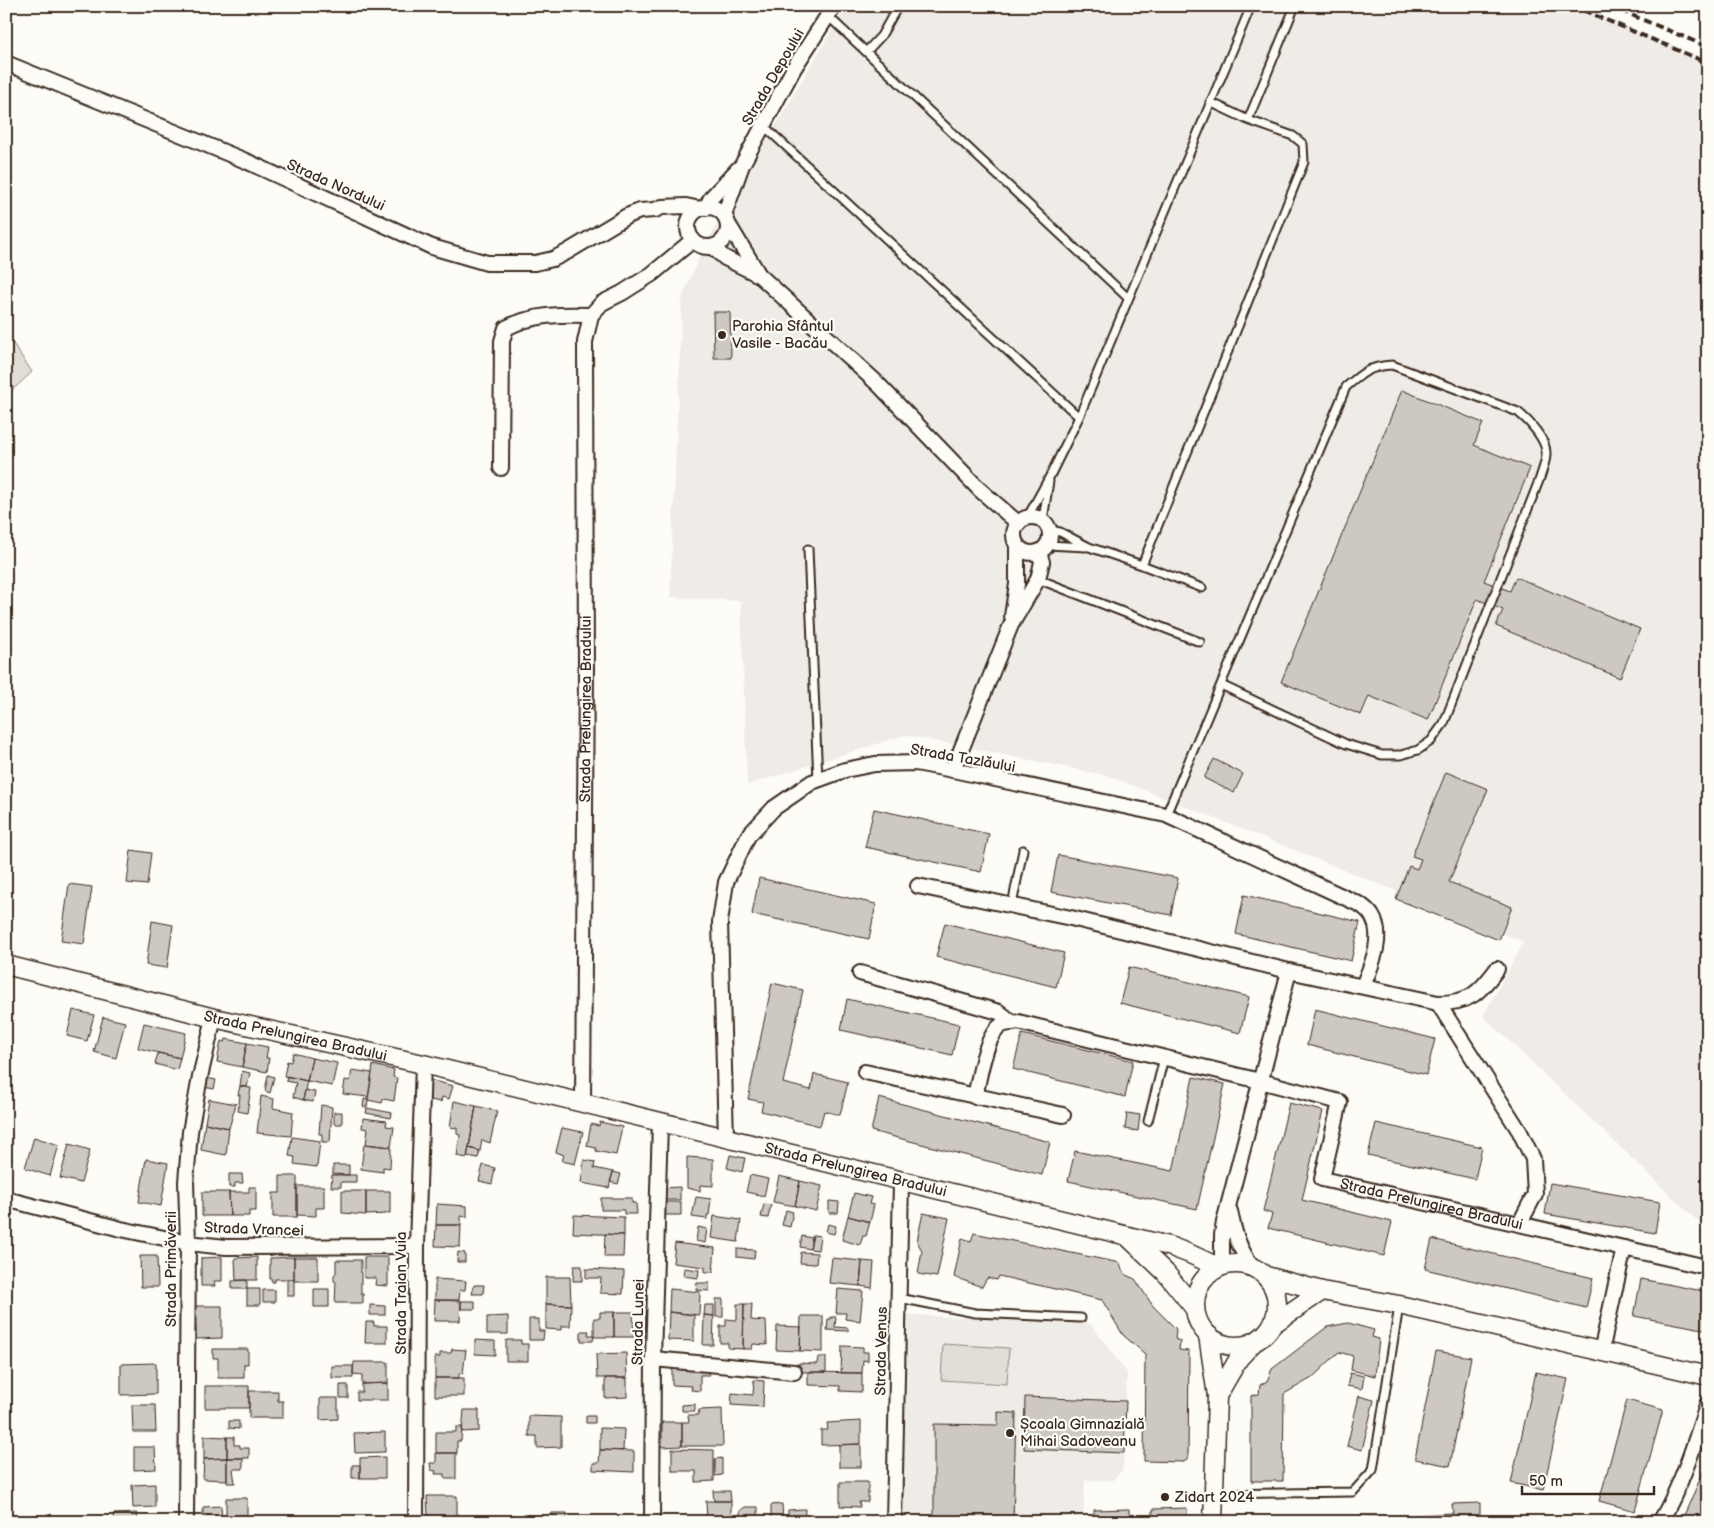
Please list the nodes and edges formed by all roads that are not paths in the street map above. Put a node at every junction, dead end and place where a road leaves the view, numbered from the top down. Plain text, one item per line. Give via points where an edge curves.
1 (898, 6) edge
2 (1251, 6) edge
3 (1295, 6) edge
4 (831, 11) edge
5 (866, 51) junction
6 (6, 63) edge
7 (1210, 102) junction
8 (1248, 120) junction
9 (764, 126) junction
10 (742, 165) junction
11 (703, 208) junction
12 (655, 210) junction
13 (726, 218) junction
14 (689, 222) junction
15 (693, 240) junction
16 (712, 247) junction
17 (759, 275) junction
18 (1128, 298) junction
19 (591, 314) junction
20 (1079, 417) junction
21 (501, 468) dead end
22 (1050, 476) junction
23 (1023, 520) junction
24 (1046, 525) junction
25 (1017, 545) junction
26 (1088, 547) junction
27 (1043, 548) junction
28 (808, 549) dead end
29 (1142, 565) junction
30 (1038, 579) junction
31 (1202, 588) dead end
32 (1011, 625) junction
33 (1200, 642) dead end
34 (1221, 685) junction
35 (954, 770) junction
36 (818, 780) junction
37 (1166, 815) junction
38 (1023, 850) dead end
39 (918, 886) dead end
40 (1012, 905) junction
41 (6, 965) edge
42 (1497, 969) dead end
43 (1289, 971) junction
44 (860, 973) dead end
45 (1364, 986) junction
46 (1445, 1003) junction
47 (214, 1018) junction
48 (1013, 1023) junction
49 (1164, 1058) junction
50 (423, 1064) junction
51 (865, 1072) dead end
52 (1260, 1081) junction
53 (975, 1097) junction
54 (583, 1104) junction
55 (1063, 1115) dead end
56 (1148, 1121) dead end
57 (660, 1123) junction
58 (726, 1139) junction
59 (901, 1181) junction
60 (6, 1199) edge
61 (1229, 1207) junction
62 (1520, 1223) junction
63 (1128, 1237) junction
64 (188, 1242) junction
65 (416, 1246) junction
66 (1624, 1248) junction
67 (1698, 1264) dead end
68 (1220, 1266) junction
69 (1260, 1272) junction
70 (1322, 1291) junction
71 (898, 1298) junction
72 (1399, 1306) junction
73 (1195, 1309) junction
74 (1081, 1318) dead end
75 (1273, 1324) junction
76 (1208, 1335) junction
77 (1253, 1343) junction
78 (1601, 1352) junction
79 (653, 1359) junction
80 (794, 1372) dead end
81 (1708, 1376) edge
82 (1217, 1396) junction
83 (1708, 1402) edge
84 (1213, 1494) junction
85 (186, 1522) edge
86 (416, 1522) edge
87 (652, 1522) edge
88 (894, 1522) edge
89 (1213, 1522) edge
90 (1660, 1522) edge

1 - 5 lane via 881,36
2 - 7 lane
3 - 8 lane
4 - 5 lane
4 - 9 street, Strada Depoului via 794,68
5 - 18 lane
6 - 12 street, Strada Nordului via 246,162 432,247 487,262 535,263 553,259 626,216
7 - 8 lane
7 - 18 lane
8 - 29 lane via 1298,140 1303,144 1304,162
9 - 10 street, Strada Depoului
9 - 20 lane
10 - 11 street, Strada Depoului
10 - 13 street, Strada Depoului
11 - 12 street, Strada Nordului via 675,206
11 - 13 street via 712,208
11 - 14 street via 693,214
12 - 14 street, Strada Nordului
13 - 16 street via 728,230 725,238
13 - 17 street
14 - 15 street
15 - 16 street via 698,245
15 - 19 street via 652,274 602,303
16 - 17 street via 725,258
17 - 23 street via 877,383 980,490
18 - 20 lane
19 - 21 street via 554,314 519,321 506,328 502,341
19 - 54 street, Strada Prelungirea Bradului via 585,342
20 - 22 lane
22 - 23 lane
22 - 24 lane
23 - 24 street via 1036,517
23 - 25 street via 1015,530
24 - 26 lane
24 - 27 street via 1050,536
25 - 27 street via 1027,552
25 - 32 street via 1017,584
26 - 27 lane
26 - 29 lane
27 - 30 street
28 - 36 lane
29 - 31 lane
30 - 32 street
30 - 33 lane
32 - 35 street
34 - 34 lane via 1346,387 1362,373 1392,365 1518,412 1531,423 1546,454 1540,478 1444,723 1432,741 1401,755 1382,755 1346,744
34 - 37 lane
35 - 36 street, Strada Tazlăului via 916,763 875,764
35 - 37 street, Strada Tazlăului
36 - 58 street, Strada Tazlăului via 774,808 748,836 726,882 720,922
37 - 45 street, Strada Tazlăului via 1361,905 1372,915 1377,928 1376,953
38 - 40 lane
39 - 40 street
40 - 43 street
41 - 47 street, Strada Prelungirea Bradului
42 - 46 street via 1481,990 1468,998
43 - 45 street
43 - 52 street
44 - 48 street via 999,1012
45 - 46 street
46 - 62 street via 1533,1159 1535,1194
47 - 50 street, Strada Prelungirea Bradului
47 - 64 street, Strada Primăverii via 190,1132 186,1182
48 - 49 street, Strada Prelungirea Bradului
48 - 53 street via 1002,1025 993,1034
49 - 52 street, Strada Prelungirea Bradului
49 - 56 lane
50 - 54 street, Strada Prelungirea Bradului
50 - 65 street, Strada Traian Vuia
51 - 53 street
52 - 61 street
52 - 62 street, Strada Prelungirea Bradului via 1340,1102 1322,1178
53 - 55 street
54 - 57 street, Strada Prelungirea Bradului
57 - 58 street, Strada Prelungirea Bradului
57 - 79 street, Strada Lunei
58 - 59 street, Strada Prelungirea Bradului
59 - 63 street, Strada Prelungirea Bradului
59 - 71 street, Strada Venus
60 - 64 street, Strada Vrancei via 121,1229
61 - 68 street via 1222,1235
61 - 69 street via 1238,1244
62 - 66 street, Strada Prelungirea Bradului
63 - 68 street, Strada Prelungirea Bradului via 1176,1249
63 - 73 street, Strada Prelungirea Bradului via 1166,1272
64 - 65 street, Strada Vrancei via 226,1247
64 - 85 street, Strada Primăverii
65 - 86 street, Strada Traian Vuia
66 - 67 street, Strada Prelungirea Bradului
66 - 78 street
68 - 69 street via 1243,1264
68 - 73 street via 1200,1284
69 - 70 street
69 - 75 street via 1274,1287 1277,1299
70 - 72 street
70 - 75 street
71 - 74 lane via 975,1313
71 - 88 street, Strada Venus
72 - 78 street
72 - 84 lane via 1373,1470 1353,1492
73 - 76 street
75 - 77 street
76 - 77 street via 1229,1346
76 - 82 street
77 - 82 street via 1239,1358
78 - 81 street
79 - 80 street
79 - 87 street, Strada Lunei
82 - 84 street
83 - 90 street via 1689,1458
84 - 89 street

